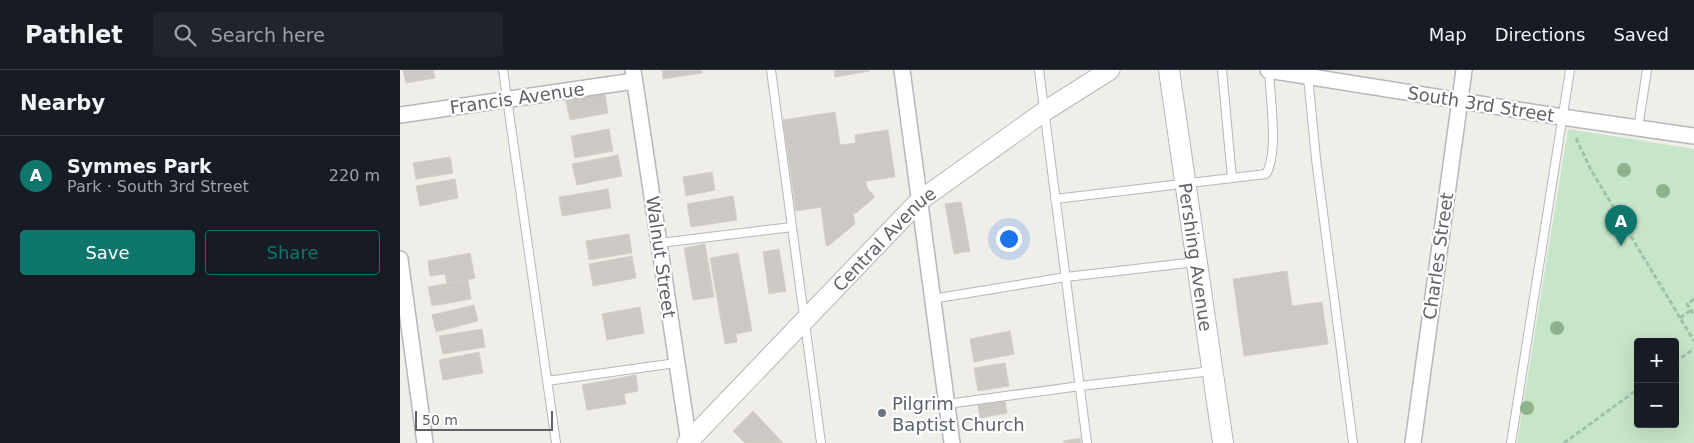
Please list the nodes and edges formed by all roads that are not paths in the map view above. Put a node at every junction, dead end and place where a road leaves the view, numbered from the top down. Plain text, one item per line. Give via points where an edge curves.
1 (503, 70) edge
2 (771, 70) edge
3 (902, 70) edge
4 (1039, 70) edge
5 (1110, 70) edge
6 (1169, 70) edge
7 (1222, 70) edge
8 (1268, 70) edge
9 (1464, 70) edge
10 (1570, 70) edge
11 (1647, 70) edge
12 (634, 75) edge
13 (1308, 76) junction
14 (506, 100) junction
15 (1459, 100) junction
16 (1045, 111) junction
17 (400, 115) edge
18 (1562, 117) junction
19 (1638, 128) junction
20 (1694, 136) edge
21 (1232, 178) junction
22 (1186, 184) junction
23 (1055, 199) junction
24 (919, 201) junction
25 (792, 227) junction
26 (660, 243) junction
27 (400, 259) edge
28 (1196, 262) junction
29 (1066, 277) junction
30 (932, 299) junction
31 (805, 322) junction
32 (405, 332) edge
33 (676, 363) junction
34 (1212, 371) junction
35 (547, 381) junction
36 (1080, 386) junction
37 (946, 404) junction
38 (688, 442) edge
39 (425, 443) edge
40 (556, 443) edge
41 (821, 443) edge
42 (952, 443) edge
43 (1087, 443) edge
44 (1223, 443) edge
45 (1353, 443) edge
46 (1413, 443) edge
47 (1511, 443) edge

1 - 14 lane
2 - 25 lane
3 - 24 street
4 - 16 lane
5 - 16 street, Central Avenue
6 - 22 main road, Pershing Avenue
7 - 21 lane
8 - 13 street, South 3rd Street
8 - 21 lane via 1273,149 1271,166 1266,174
9 - 15 street, Charles Street
10 - 18 lane
11 - 19 lane
12 - 14 street, Francis Avenue
12 - 26 street, Walnut Street
13 - 15 street, South 3rd Street
13 - 45 lane
14 - 17 street, Francis Avenue
14 - 35 lane
15 - 18 street, South 3rd Street
15 - 46 street, Charles Street
16 - 23 lane
16 - 24 street, Central Avenue
18 - 19 street, South 3rd Street
18 - 47 lane
19 - 20 street, South 3rd Street
21 - 22 lane
22 - 23 lane
22 - 28 main road, Pershing Avenue
23 - 29 lane
24 - 30 street
24 - 31 street, Central Avenue
25 - 26 lane
25 - 31 lane
26 - 33 street, Walnut Street
27 - 32 street
28 - 29 lane
28 - 34 main road, Pershing Avenue
29 - 30 lane
29 - 36 lane
30 - 37 street
31 - 38 street, Central Avenue
31 - 41 lane
32 - 39 street
33 - 35 lane
33 - 38 street, Walnut Street
34 - 36 lane
34 - 44 main road, Pershing Avenue
35 - 40 lane
36 - 37 lane
36 - 43 lane
37 - 42 street

